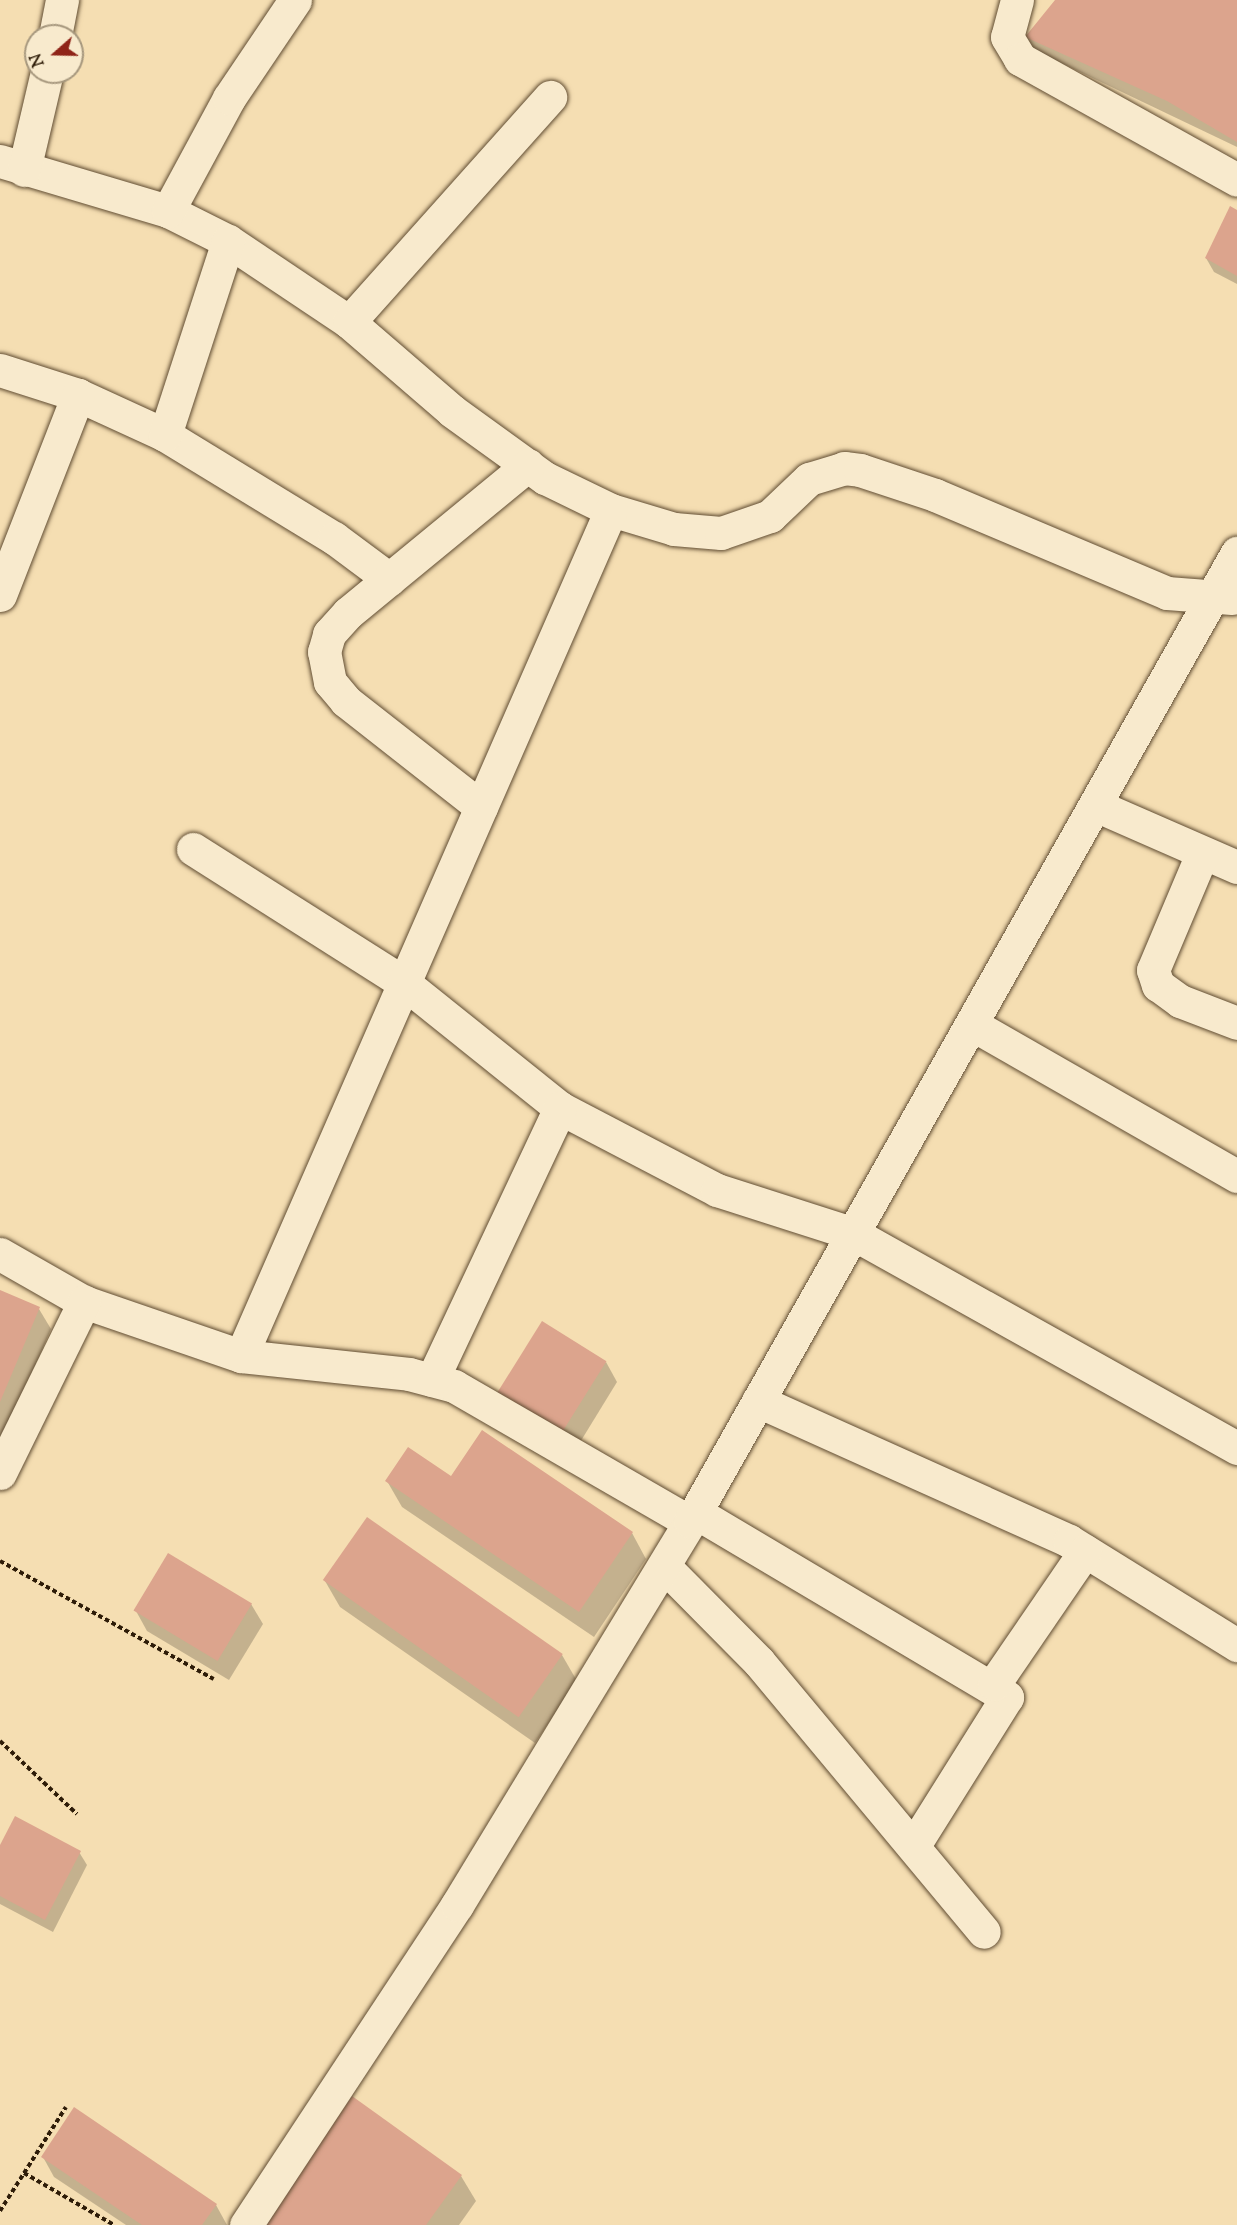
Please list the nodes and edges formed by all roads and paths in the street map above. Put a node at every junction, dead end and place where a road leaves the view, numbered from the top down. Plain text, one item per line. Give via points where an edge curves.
1 (62, 0) edge
2 (295, 0) edge
3 (1017, 0) edge
4 (57, 24) edge
5 (42, 84) edge
6 (550, 97) dead end
7 (12, 165) edge
8 (1237, 180) edge
9 (168, 211) junction
10 (228, 241) junction
11 (349, 322) junction
12 (0, 370) edge
13 (78, 395) junction
14 (165, 435) junction
15 (528, 465) junction
16 (611, 510) junction
17 (1237, 553) edge
18 (389, 579) junction
19 (0, 595) edge
20 (1226, 599) edge
21 (1095, 805) junction
22 (481, 807) junction
23 (193, 849) dead end
24 (1202, 854) junction
25 (1237, 867) edge
26 (404, 983) junction
27 (1237, 1023) edge
28 (973, 1025) junction
29 (560, 1108) junction
30 (1237, 1176) edge
31 (854, 1234) junction
32 (0, 1254) edge
33 (84, 1302) junction
34 (241, 1356) junction
35 (432, 1380) junction
36 (758, 1401) junction
37 (1237, 1448) edge
38 (0, 1473) edge
39 (693, 1517) junction
40 (1085, 1551) junction
41 (0, 1561) edge
42 (663, 1566) junction
43 (1237, 1645) edge
44 (214, 1679) dead end
45 (994, 1684) junction
46 (0, 1740) edge
47 (76, 1814) dead end
48 (914, 1845) junction
49 (984, 1932) dead end
50 (66, 2107) dead end
51 (24, 2173) junction
52 (0, 2211) edge
53 (114, 2225) edge
54 (246, 2225) edge

1 - 4 street
2 - 9 street via 229,98
3 - 8 street via 1007,37 1020,59
5 - 7 street
6 - 11 street
7 - 9 street
9 - 10 street
10 - 11 street
10 - 14 street
11 - 15 street via 452,411
12 - 13 street
13 - 14 street
13 - 19 street
14 - 18 street via 334,538
15 - 16 street via 561,488
15 - 18 street
16 - 20 street via 674,529 721,534 770,516 809,479 844,468 860,470 945,499 1167,593
16 - 22 street
17 - 20 street
18 - 22 street via 329,634 323,663 330,682 346,701
20 - 21 street
21 - 24 street
21 - 28 street
22 - 26 street
23 - 26 street
24 - 25 street
24 - 27 street via 1153,970 1158,985 1179,1001
26 - 29 street
26 - 34 street
28 - 30 street
28 - 31 street
29 - 31 street via 717,1190
29 - 35 street
31 - 36 street
31 - 37 street
32 - 33 street
33 - 34 street
33 - 38 street
34 - 35 street
35 - 39 street via 477,1399
36 - 39 street
36 - 40 street
39 - 42 street
39 - 45 street
40 - 43 street
40 - 45 street
41 - 44 path
42 - 48 street via 759,1662
42 - 54 street via 458,1905
45 - 48 street via 1008,1702
46 - 47 path
48 - 49 street
50 - 51 path
51 - 52 path
51 - 53 path

